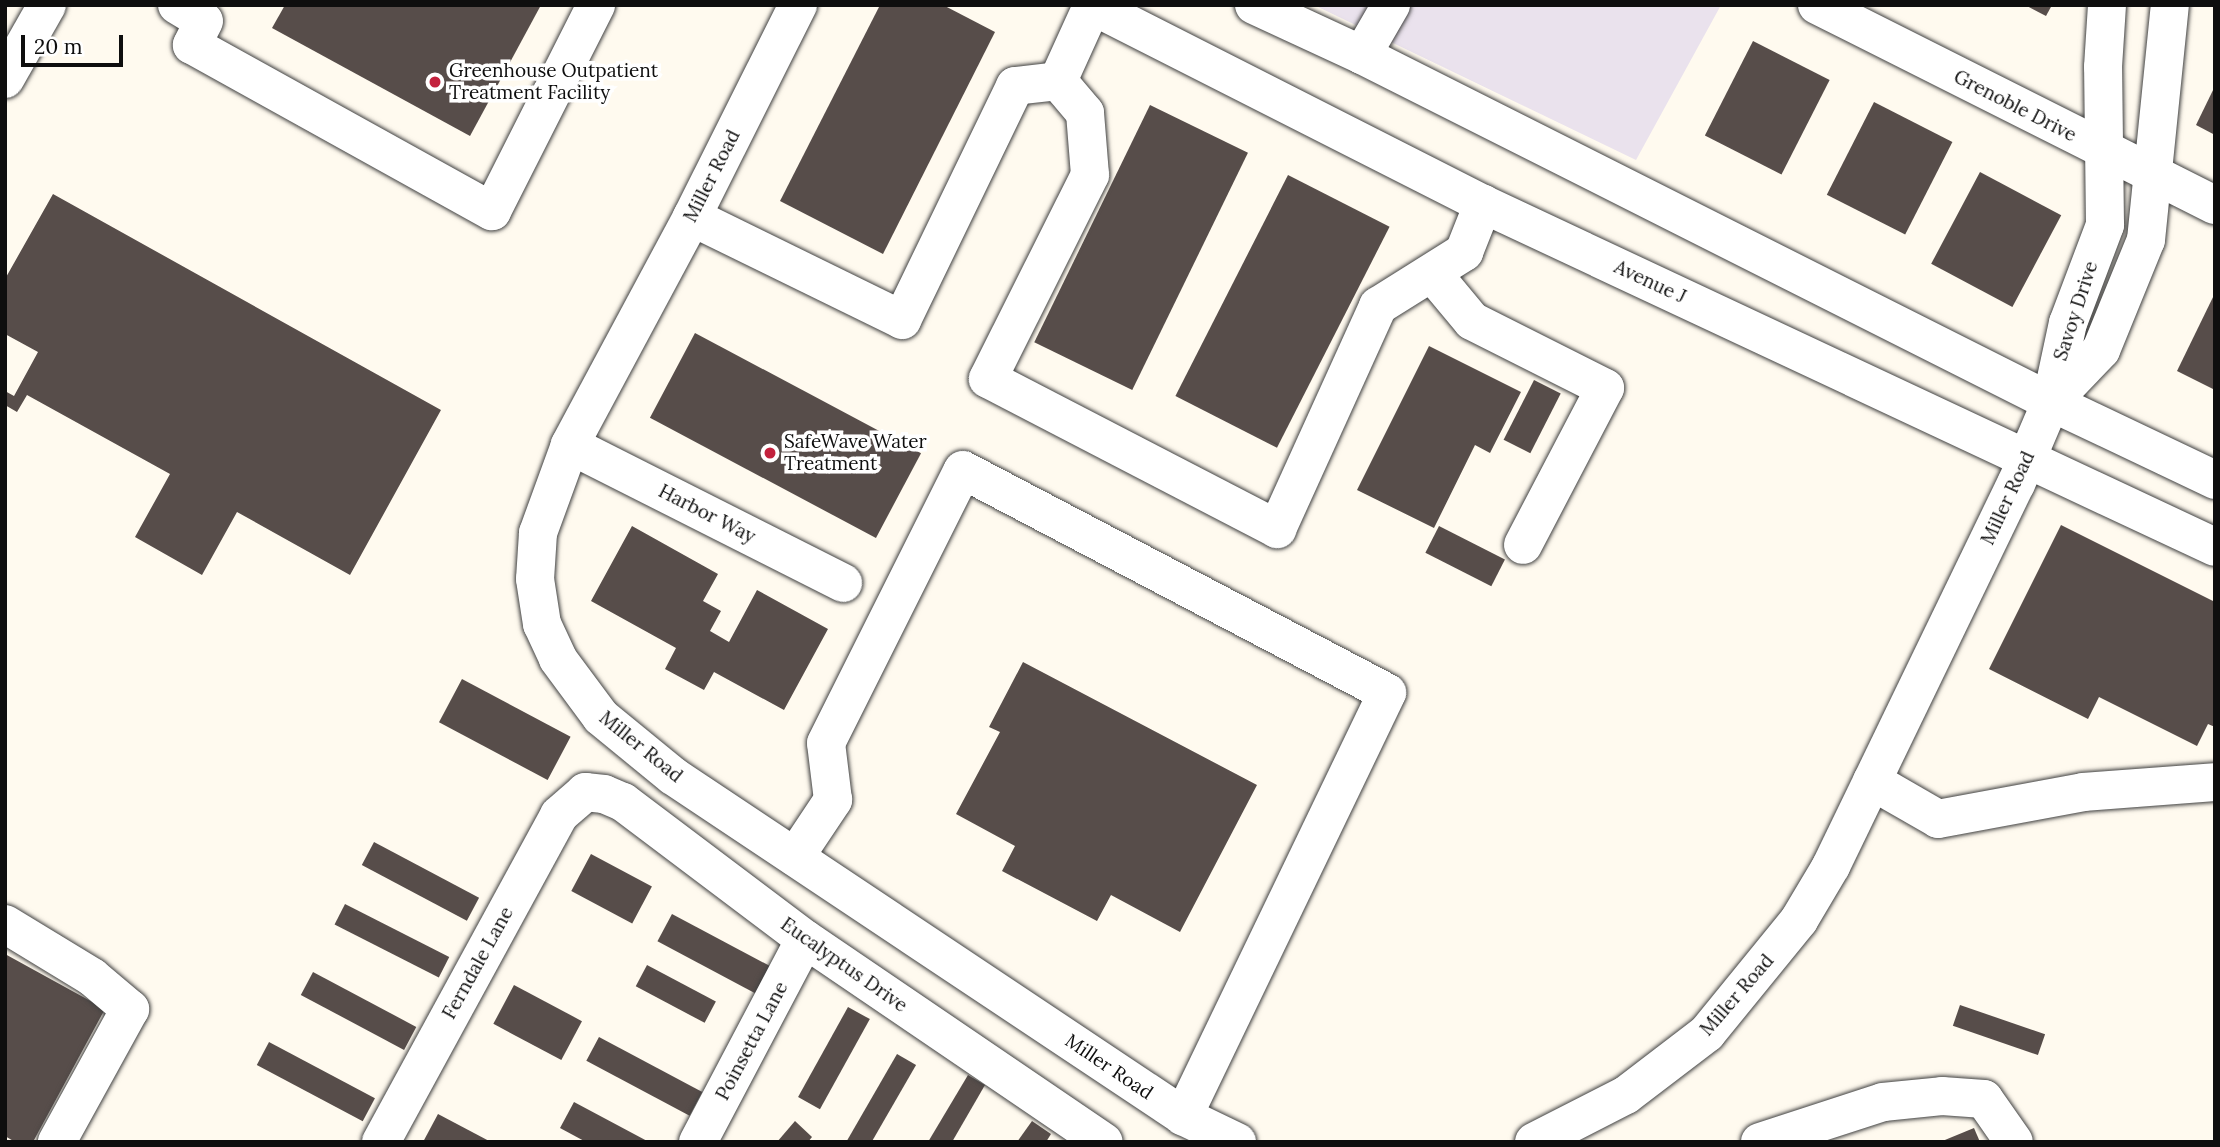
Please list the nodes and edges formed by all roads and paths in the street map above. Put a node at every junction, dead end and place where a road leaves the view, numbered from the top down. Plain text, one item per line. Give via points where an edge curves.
1 (47, 5) edge
2 (596, 5) edge
3 (798, 5) edge
4 (1092, 5) edge
5 (1254, 5) edge
6 (1391, 5) edge
7 (1817, 5) edge
8 (2107, 5) edge
9 (2170, 5) edge
10 (198, 11) edge
11 (1362, 55) junction
12 (5, 79) edge
13 (1058, 81) junction
14 (2104, 151) junction
15 (2153, 176) junction
16 (1483, 204) junction
17 (2215, 205) edge
18 (692, 217) junction
19 (1432, 272) junction
20 (2051, 402) junction
21 (570, 445) junction
22 (2027, 459) junction
23 (2215, 480) edge
24 (1523, 545) dead end
25 (2215, 547) edge
26 (843, 583) dead end
27 (1872, 782) junction
28 (2215, 782) edge
29 (585, 792) joint
30 (796, 857) junction
31 (5, 924) edge
32 (805, 939) junction
33 (1183, 1116) junction
34 (57, 1142) edge
35 (380, 1142) edge
36 (698, 1142) edge
37 (1104, 1142) edge
38 (1237, 1142) edge
39 (1534, 1142) edge
40 (1760, 1142) edge
41 (2014, 1142) edge

1 - 12 street
2 - 10 street via 492,211 192,45
3 - 18 street, Miller Road
4 - 13 street
4 - 16 street, Avenue J
5 - 11 street
6 - 11 street
7 - 14 street, Grenoble Drive
8 - 14 street, Savoy Drive
9 - 15 street, Savoy Drive
11 - 20 street
13 - 18 street via 1015,86 902,320
13 - 19 street via 1085,113 1090,175 988,379 1265,523 1277,529 1378,306
14 - 15 street, Grenoble Drive
14 - 20 street, Savoy Drive via 2105,225 2068,323
15 - 17 street, Grenoble Drive
15 - 20 street, Savoy Drive via 2146,240 2101,350
16 - 19 street via 1464,252
16 - 22 street, Avenue J
18 - 21 street, Miller Road
19 - 24 street via 1472,321 1605,388
20 - 22 street, Miller Road
20 - 23 street
21 - 26 street, Harbor Way
21 - 30 street, Miller Road via 538,533 535,579 542,624 558,659 601,717 673,776
22 - 25 street, Avenue J
22 - 27 street, Miller Road
27 - 28 street via 1938,819 2083,792
27 - 39 street, Miller Road via 1799,920 1707,1033 1626,1095
29 - 32 street, Eucalyptus Drive via 623,802
29 - 35 street, Ferndale Lane via 559,815
30 - 33 street, Miller Road
30 - 33 street via 833,800 826,743 963,470 1387,693
31 - 34 street via 92,977 130,1009
32 - 36 street, Poinsetta Lane
32 - 37 street, Eucalyptus Drive
33 - 38 street, Miller Road
40 - 41 street via 1883,1102 1942,1096 1984,1099

